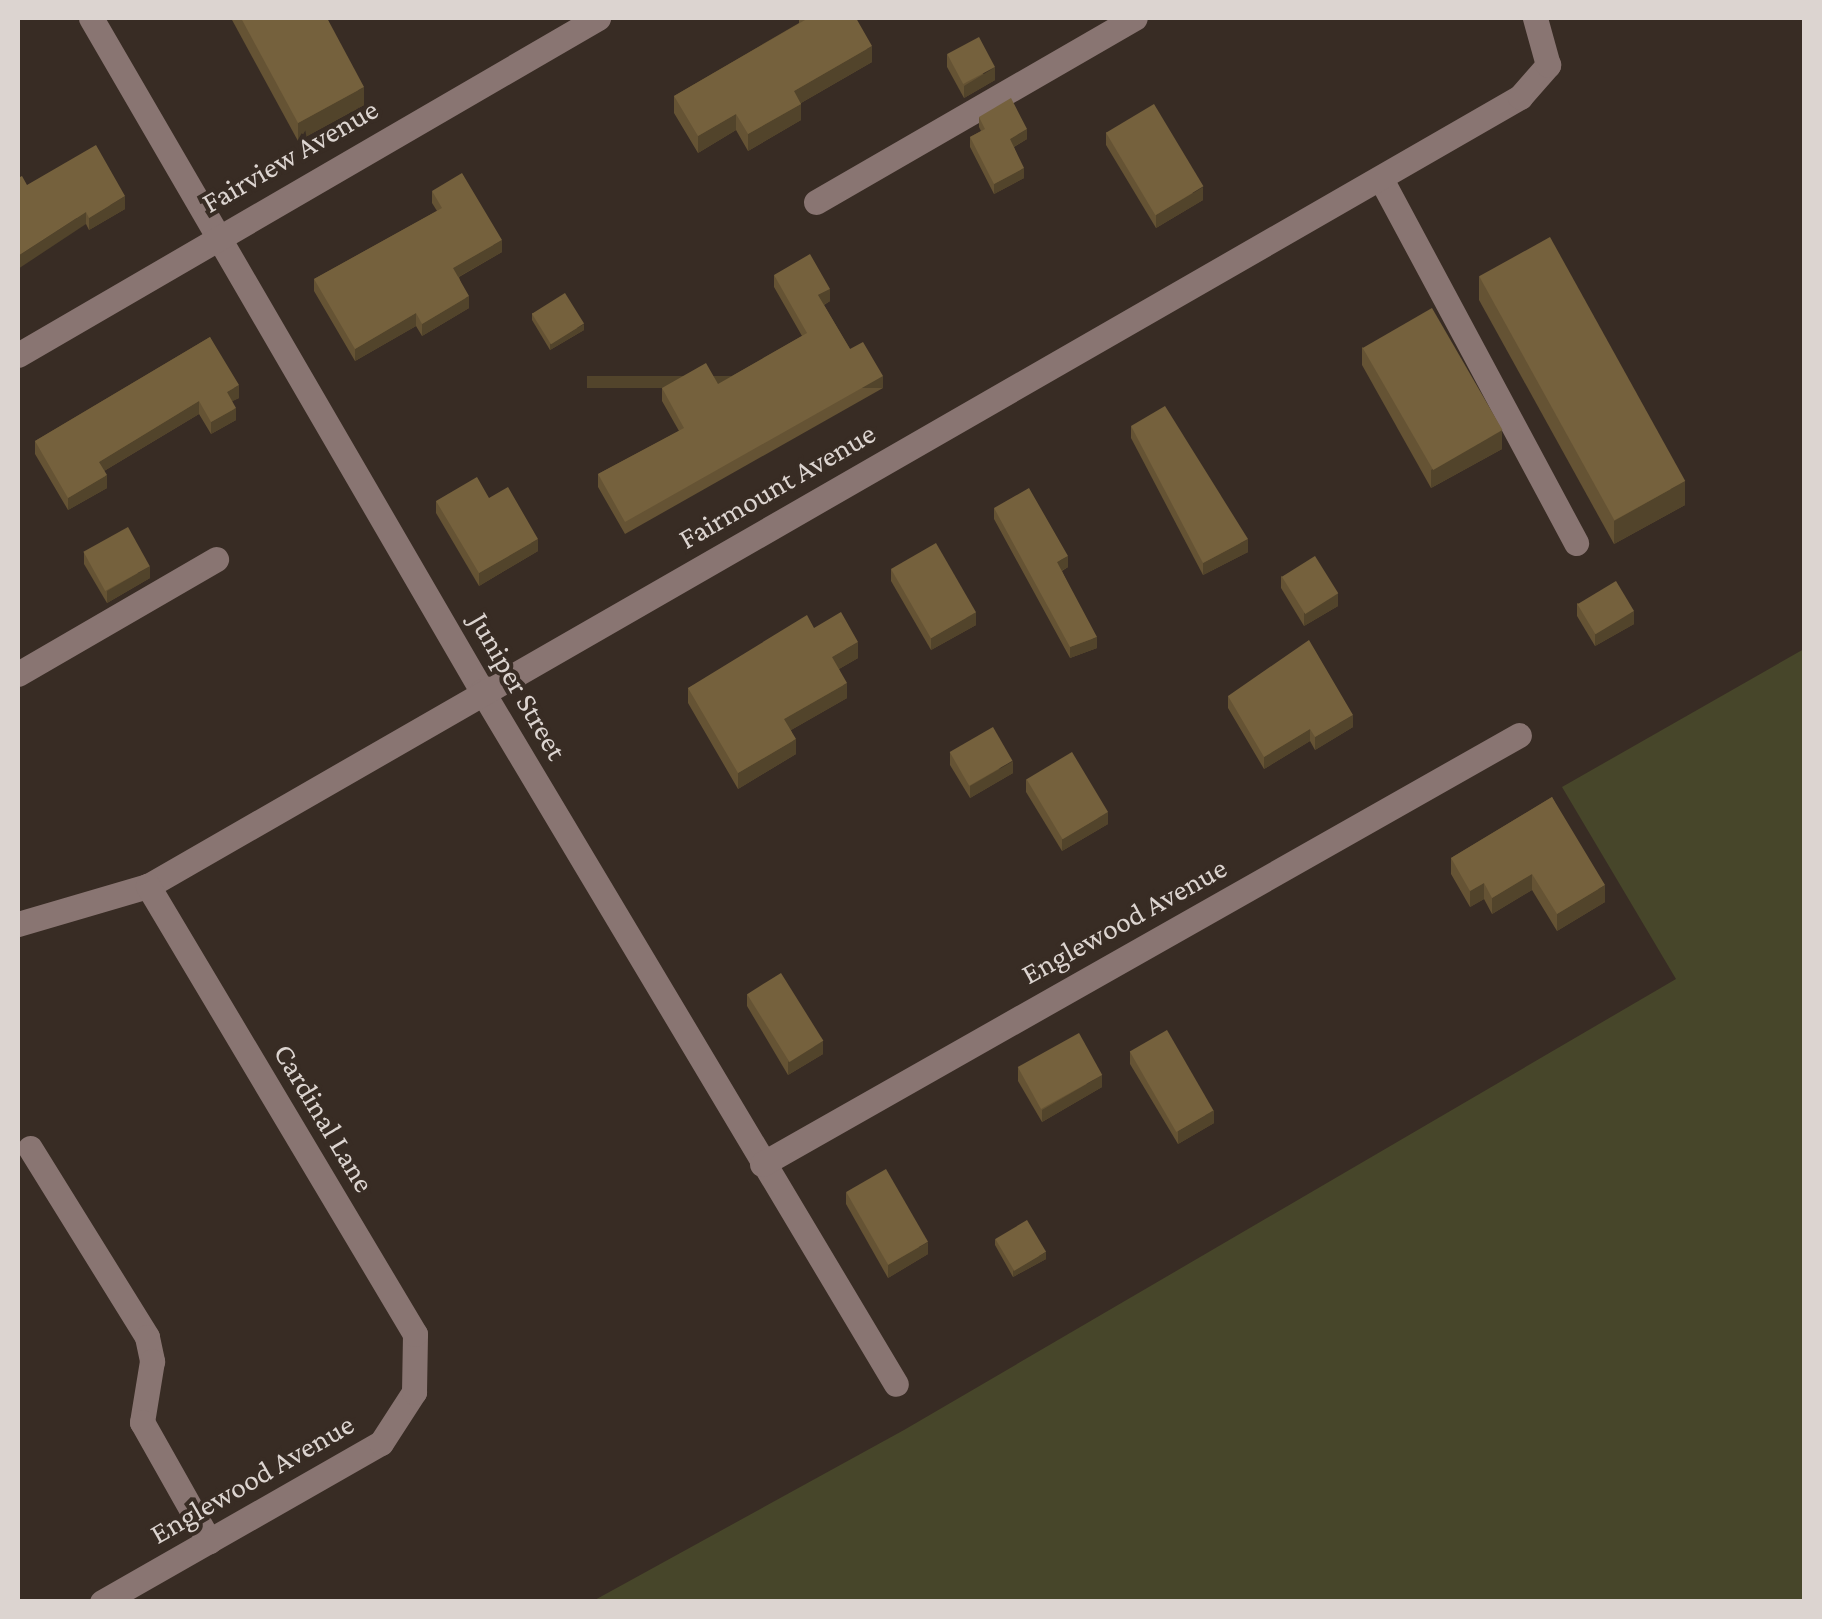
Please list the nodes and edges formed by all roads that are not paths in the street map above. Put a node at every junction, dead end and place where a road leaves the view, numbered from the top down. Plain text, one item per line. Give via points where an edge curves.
1 (90, 18) edge
2 (598, 18) edge
3 (1135, 18) edge
4 (1535, 18) edge
5 (1381, 180) junction
6 (816, 202) dead end
7 (218, 235) junction
8 (18, 355) edge
9 (1576, 544) dead end
10 (216, 559) dead end
11 (18, 674) edge
12 (482, 691) junction
13 (1519, 735) dead end
14 (148, 886) junction
15 (18, 924) edge
16 (30, 1148) dead end
17 (762, 1164) junction
18 (896, 1384) dead end
19 (414, 1392) joint
20 (209, 1541) junction
21 (102, 1602) edge

1 - 7 street, Juniper Street
2 - 7 street, Fairview Avenue
3 - 6 street
4 - 5 street, Fairmount Avenue via 1548,65 1520,96
5 - 9 street
5 - 12 street, Fairmount Avenue
7 - 8 street, Fairview Avenue
7 - 12 street, Juniper Street
10 - 11 street
12 - 14 street, Fairmount Avenue
12 - 17 street, Juniper Street
13 - 17 street, Englewood Avenue
14 - 15 street, Fairmount Avenue
14 - 19 street, Cardinal Lane via 415,1334
16 - 20 street via 147,1337 152,1361 142,1422
17 - 18 street, Juniper Street
19 - 20 street, Englewood Avenue via 380,1443
20 - 21 street, Englewood Avenue

